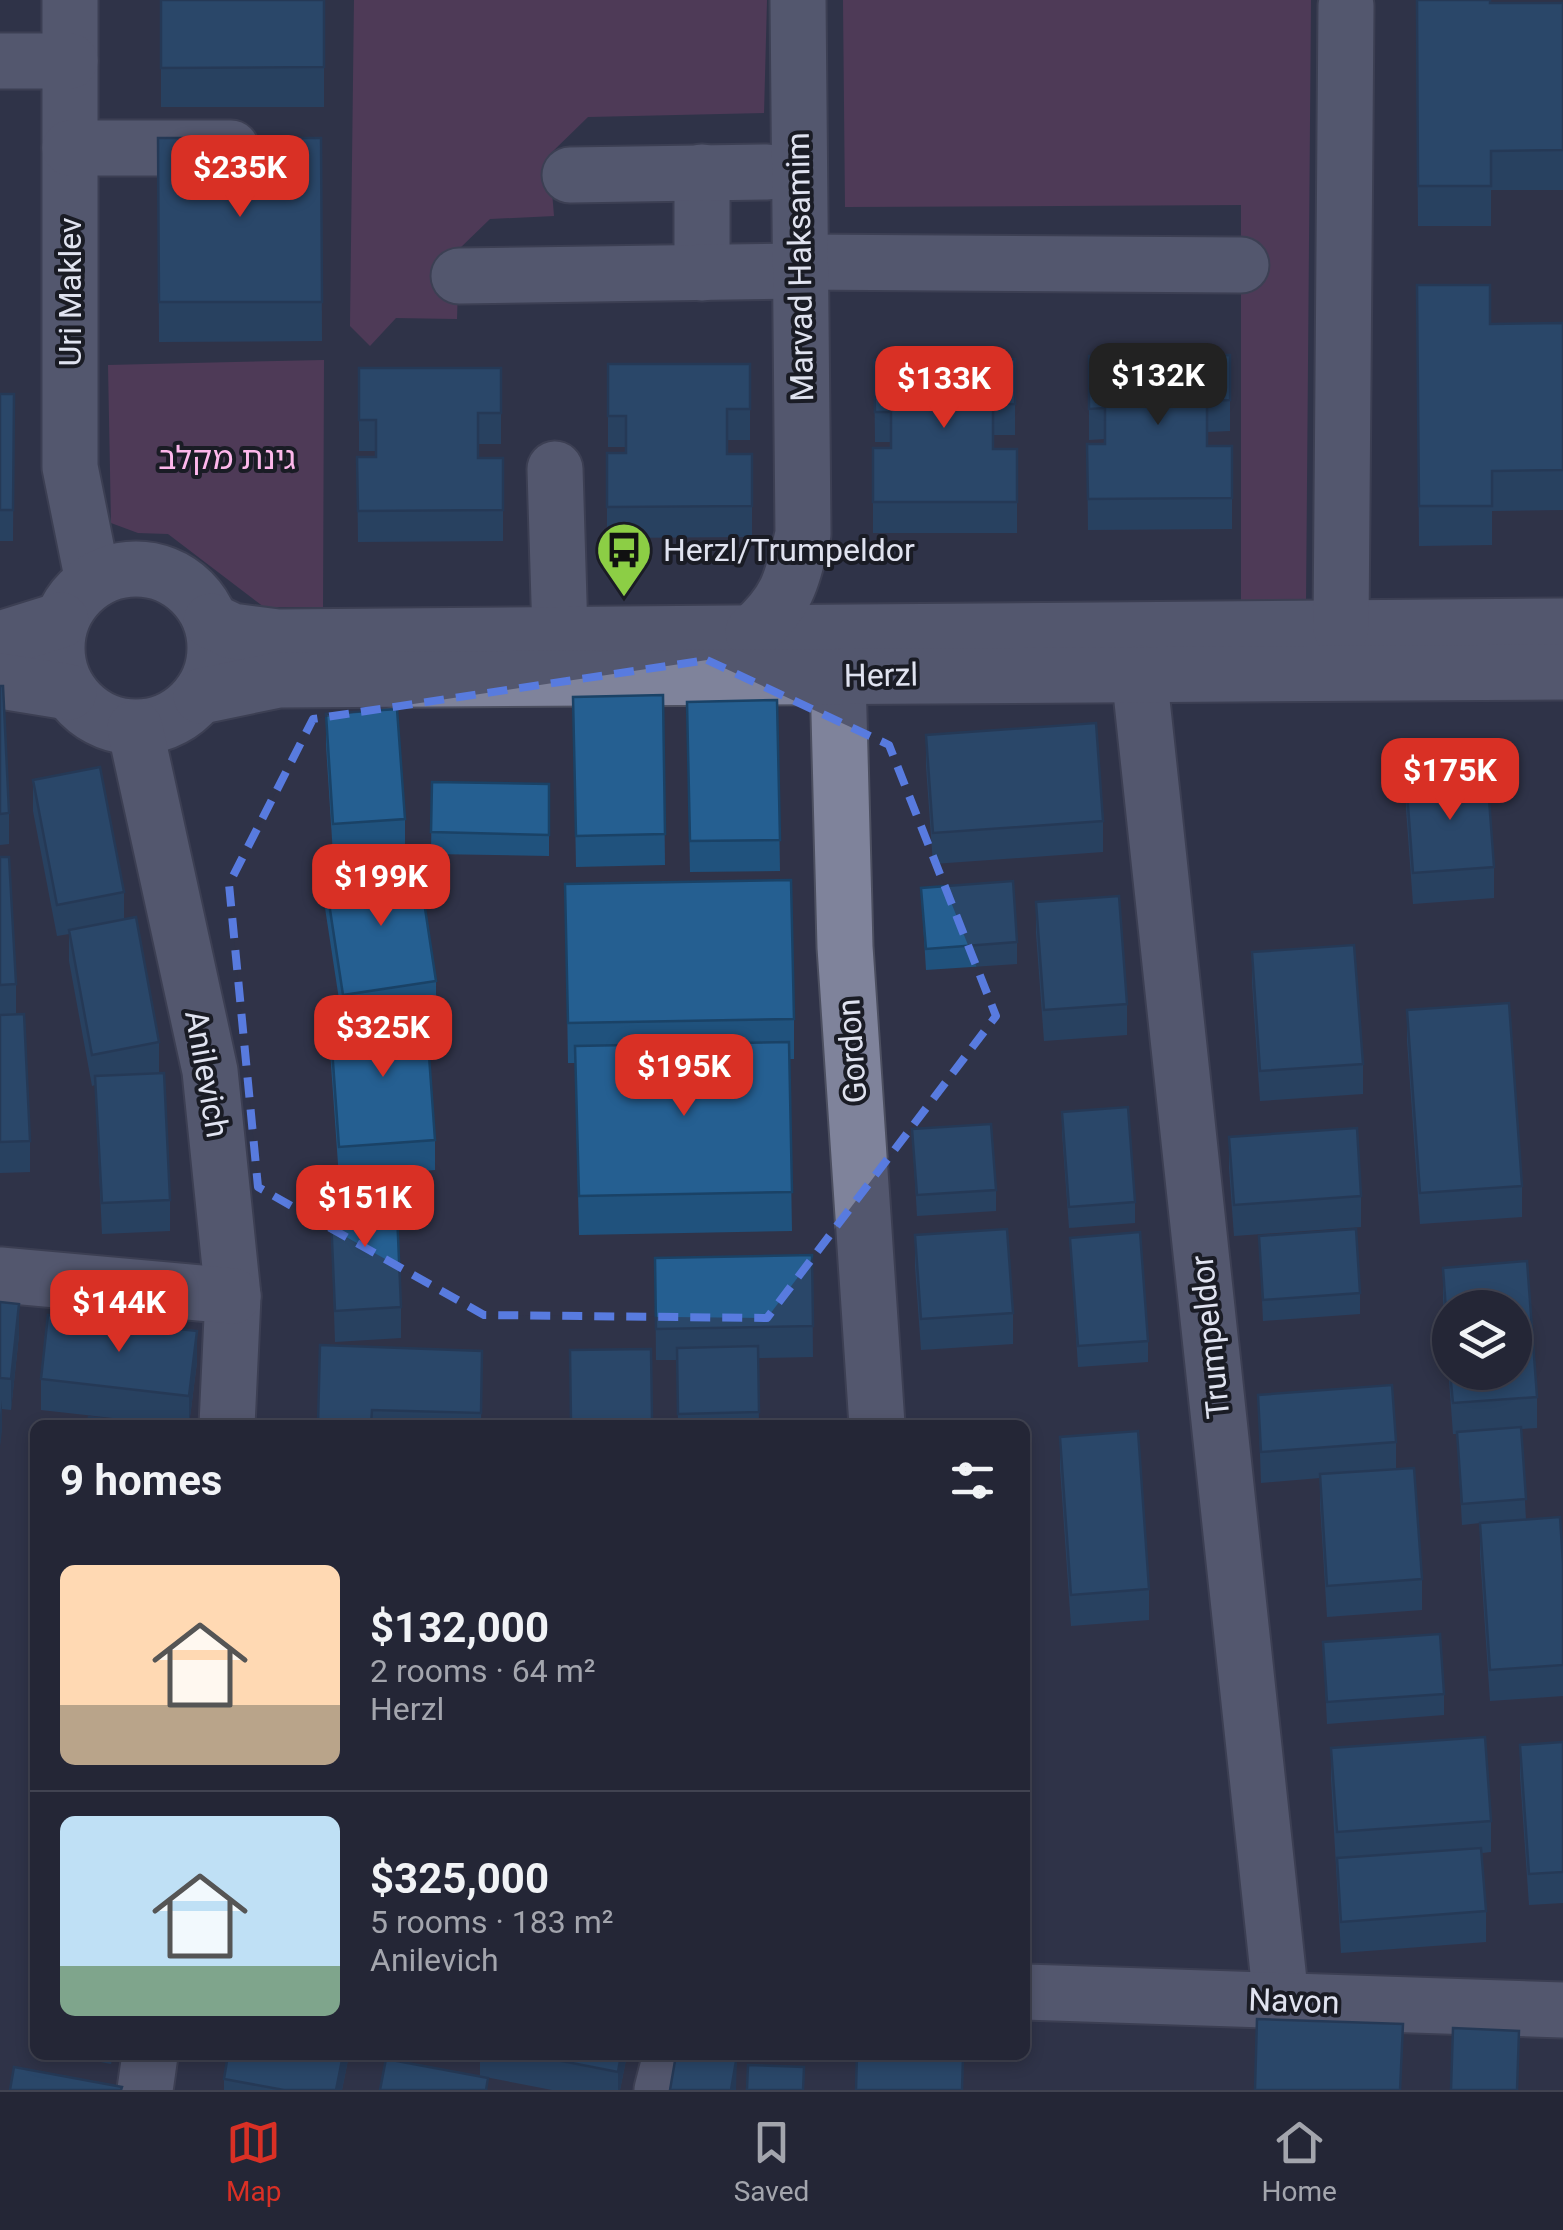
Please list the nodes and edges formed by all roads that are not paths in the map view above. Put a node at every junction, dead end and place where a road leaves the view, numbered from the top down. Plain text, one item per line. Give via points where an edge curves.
1 (70, 0) edge
2 (798, 0) edge
3 (1346, 6) dead end
4 (0, 61) edge
5 (70, 61) junction
6 (70, 148) junction
7 (285, 148) edge
8 (702, 172) junction
9 (767, 172) dead end
10 (570, 175) dead end
11 (1241, 265) dead end
12 (800, 266) junction
13 (702, 273) junction
14 (460, 276) dead end
15 (555, 470) dead end
16 (803, 534) junction
17 (77, 601) junction
18 (211, 622) junction
19 (1563, 626) edge
20 (1342, 628) junction
21 (752, 632) junction
22 (560, 634) junction
23 (0, 639) edge
24 (852, 653) junction
25 (1563, 672) edge
26 (1139, 674) junction
27 (0, 681) edge
28 (69, 692) junction
29 (201, 696) junction
30 (136, 728) junction
31 (0, 1276) edge
32 (233, 1296) junction
33 (227, 1420) edge
34 (877, 1420) edge
35 (1030, 1992) edge
36 (1281, 2000) junction
37 (1563, 2010) edge
38 (149, 2060) edge
39 (670, 2060) edge
40 (145, 2090) edge
41 (662, 2090) edge

1 - 5 street, Uri Maklev
2 - 12 street, Marvad Haksamim
3 - 20 street
4 - 5 street
5 - 6 street, Uri Maklev
6 - 7 street
6 - 17 street, Uri Maklev
8 - 9 street
8 - 10 street
8 - 13 street
11 - 12 street
12 - 13 street
12 - 16 street, Marvad Haksamim
13 - 14 street
15 - 22 street
16 - 21 street, Marvad Haksamim via 791,586
16 - 24 street, Marvad Haksamim
17 - 18 street via 124,569 151,570 177,579
17 - 23 street
17 - 28 street via 58,668
18 - 22 street, Herzl via 278,637
18 - 29 street via 216,648
19 - 20 street, Herzl
20 - 24 street, Herzl
21 - 22 street, Herzl
21 - 24 street, Herzl
24 - 26 street, Herzl
24 - 29 street, Herzl via 278,680
24 - 34 street, Gordon via 844,946
25 - 26 street, Herzl
26 - 36 street, Trumpeldor
27 - 28 street
28 - 30 street via 110,724
29 - 30 street via 161,724
30 - 32 street, Anilevich via 210,1071
31 - 32 street
32 - 33 street, Anilevich
35 - 36 street, Navon
36 - 37 street, Navon
38 - 40 street
39 - 41 street

